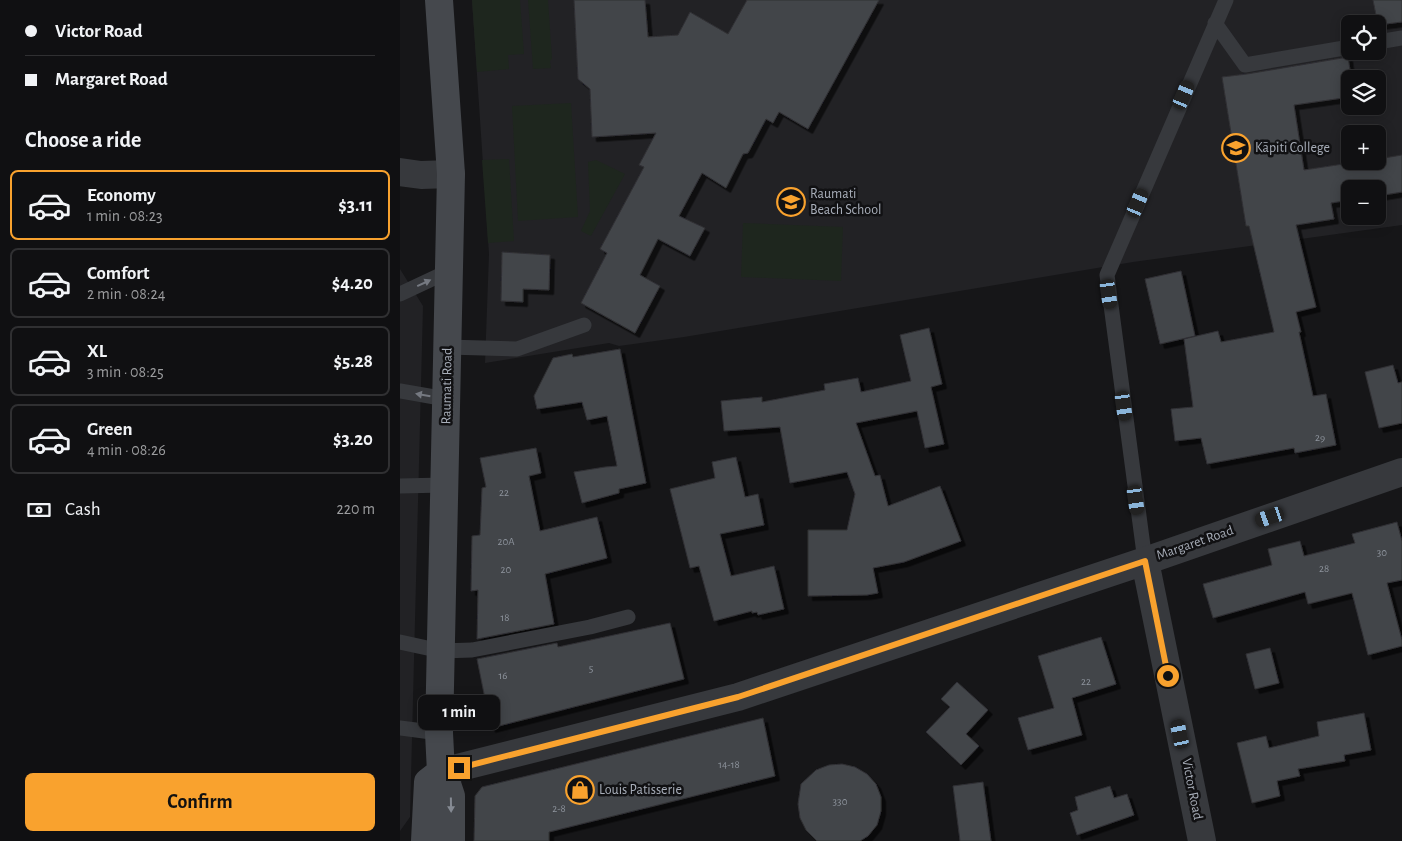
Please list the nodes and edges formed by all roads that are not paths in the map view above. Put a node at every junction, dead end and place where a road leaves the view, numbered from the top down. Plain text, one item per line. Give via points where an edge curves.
1 (439, 0) edge
2 (1226, 0) edge
3 (1215, 23) junction
4 (1402, 38) edge
5 (1386, 41) edge
6 (1341, 49) edge
7 (400, 172) edge
8 (451, 174) junction
9 (449, 271) junction
10 (400, 294) edge
11 (584, 325) dead end
12 (447, 347) junction
13 (400, 391) edge
14 (446, 399) junction
15 (1402, 472) edge
16 (444, 485) junction
17 (400, 486) edge
18 (1145, 561) junction
19 (628, 617) dead end
20 (400, 642) edge
21 (441, 650) junction
22 (400, 728) edge
23 (439, 733) junction
24 (441, 772) junction
25 (421, 837) edge
26 (451, 841) edge
27 (1202, 841) edge

1 - 8 main road, Raumati Road
2 - 3 lane
3 - 6 lane via 1245,65
3 - 18 lane via 1107,275
4 - 5 lane
7 - 8 street
8 - 9 main road, Raumati Road
10 -> 9 lane
9 - 12 main road, Raumati Road
11 - 12 lane via 517,350
12 - 14 main road, Raumati Road
14 -> 13 lane
14 - 16 main road, Raumati Road
15 - 18 street, Margaret Road
16 - 17 lane
16 - 21 main road, Raumati Road
18 - 24 street, Margaret Road via 738,697
18 - 27 street, Victor Road
19 - 21 lane via 472,650
20 - 21 lane
21 - 23 main road, Raumati Road
22 - 23 lane
23 - 24 main road, Raumati Road
24 - 25 main road via 428,782
24 -> 26 main road, Raumati Road via 451,796

